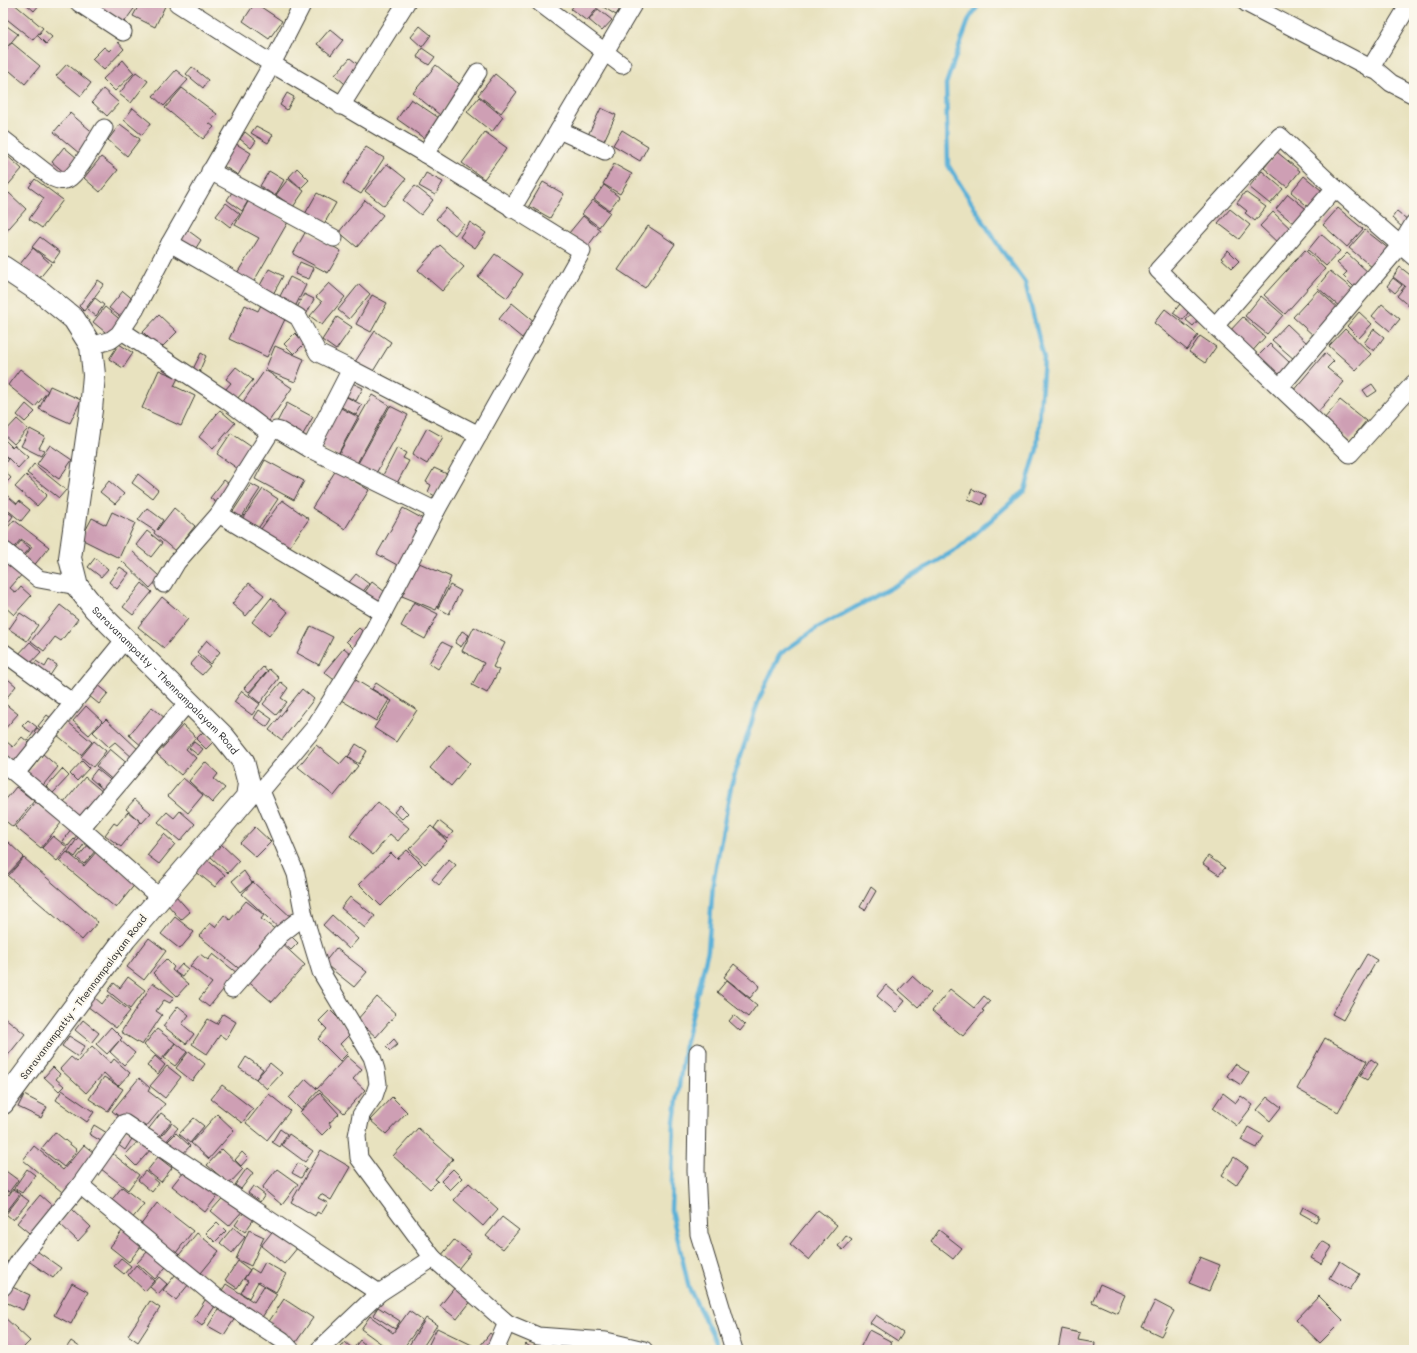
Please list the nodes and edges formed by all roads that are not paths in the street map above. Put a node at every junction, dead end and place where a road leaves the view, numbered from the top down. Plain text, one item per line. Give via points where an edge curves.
1 (79, 3) edge
2 (176, 3) edge
3 (303, 3) edge
4 (406, 3) edge
5 (540, 3) edge
6 (634, 3) edge
7 (1246, 3) edge
8 (1410, 3) edge
9 (123, 32) dead end
10 (606, 53) junction
11 (272, 64) junction
12 (622, 65) dead end
13 (1370, 69) junction
14 (478, 72) dead end
15 (1414, 95) edge
16 (341, 106) junction
17 (104, 128) dead end
18 (559, 130) junction
19 (3, 139) edge
20 (605, 150) dead end
21 (425, 154) junction
22 (210, 171) junction
23 (1335, 188) junction
24 (512, 209) junction
25 (1414, 223) edge
26 (334, 238) dead end
27 (170, 242) junction
28 (1400, 246) junction
29 (1414, 257) edge
30 (3, 267) edge
31 (1215, 326) junction
32 (122, 331) junction
33 (91, 346) junction
34 (350, 370) junction
35 (1414, 383) edge
36 (1280, 387) junction
37 (270, 433) junction
38 (478, 435) junction
39 (310, 448) junction
40 (436, 511) junction
41 (219, 514) junction
42 (3, 553) edge
43 (164, 584) dead end
44 (77, 586) junction
45 (383, 613) junction
46 (126, 638) junction
47 (3, 652) edge
48 (189, 701) junction
49 (73, 703) junction
50 (9, 768) edge
51 (255, 787) junction
52 (81, 828) junction
53 (160, 898) junction
54 (304, 916) junction
55 (232, 989) dead end
56 (698, 1052) dead end
57 (3, 1103) edge
58 (80, 1185) junction
59 (433, 1258) junction
60 (3, 1287) edge
61 (379, 1293) junction
62 (507, 1323) junction
63 (291, 1350) edge
64 (319, 1350) edge
65 (495, 1350) edge
66 (644, 1350) edge
67 (734, 1350) edge

1 - 9 street
2 - 11 street
3 - 11 street
4 - 16 street
5 - 10 street
6 - 10 street
7 - 13 street
8 - 13 street
10 - 12 street
10 - 18 street
11 - 16 street
11 - 22 street
13 - 15 street
14 - 21 street
16 - 21 street
17 - 19 street via 74,174 66,180 53,178
18 - 20 street
18 - 24 street
21 - 24 street
22 - 26 street
22 - 27 street
23 - 28 street
23 - 31 street
23 - 31 street via 1280,136 1158,270
24 - 38 street via 582,250
25 - 28 street
27 - 32 street via 146,293
27 - 34 street via 298,317 318,353
28 - 29 street
28 - 36 street
30 - 33 main road, Saravanampatty - Thennampalayam Road via 42,293 74,319
31 - 36 street
32 - 33 street via 112,340
32 - 37 street via 226,400
33 - 44 main road, Saravanampatty - Thennampalayam Road via 94,375 92,410 70,558
34 - 38 street
34 - 39 street
35 - 36 street via 1350,454
37 - 39 street via 280,431
37 - 41 street
38 - 40 street
39 - 40 street
40 - 45 street
41 - 43 street via 176,562
41 - 45 street
42 - 44 street via 4,551 39,579
44 - 46 main road, Saravanampatty - Thennampalayam Road via 95,609
45 - 51 street via 314,728
46 - 48 main road, Saravanampatty - Thennampalayam Road
46 - 49 street
47 - 49 street
48 - 51 main road, Saravanampatty - Thennampalayam Road via 224,736 243,761
48 - 52 street
49 - 50 street
50 - 52 street
51 - 53 main road, Saravanampatty - Thennampalayam Road
51 - 54 street via 296,874
52 - 53 street
53 - 57 main road, Saravanampatty - Thennampalayam Road via 125,939
54 - 55 street via 281,934
54 - 59 street via 321,972 372,1057 376,1070 378,1084 374,1096 361,1115 356,1136 359,1158
56 - 67 street via 696,1171 699,1234
58 - 60 street via 23,1255
58 - 61 street via 124,1123
58 - 63 street via 216,1297 282,1340
59 - 61 street
59 - 62 street
61 - 64 street
62 - 65 street
62 - 66 street via 538,1336 606,1341

